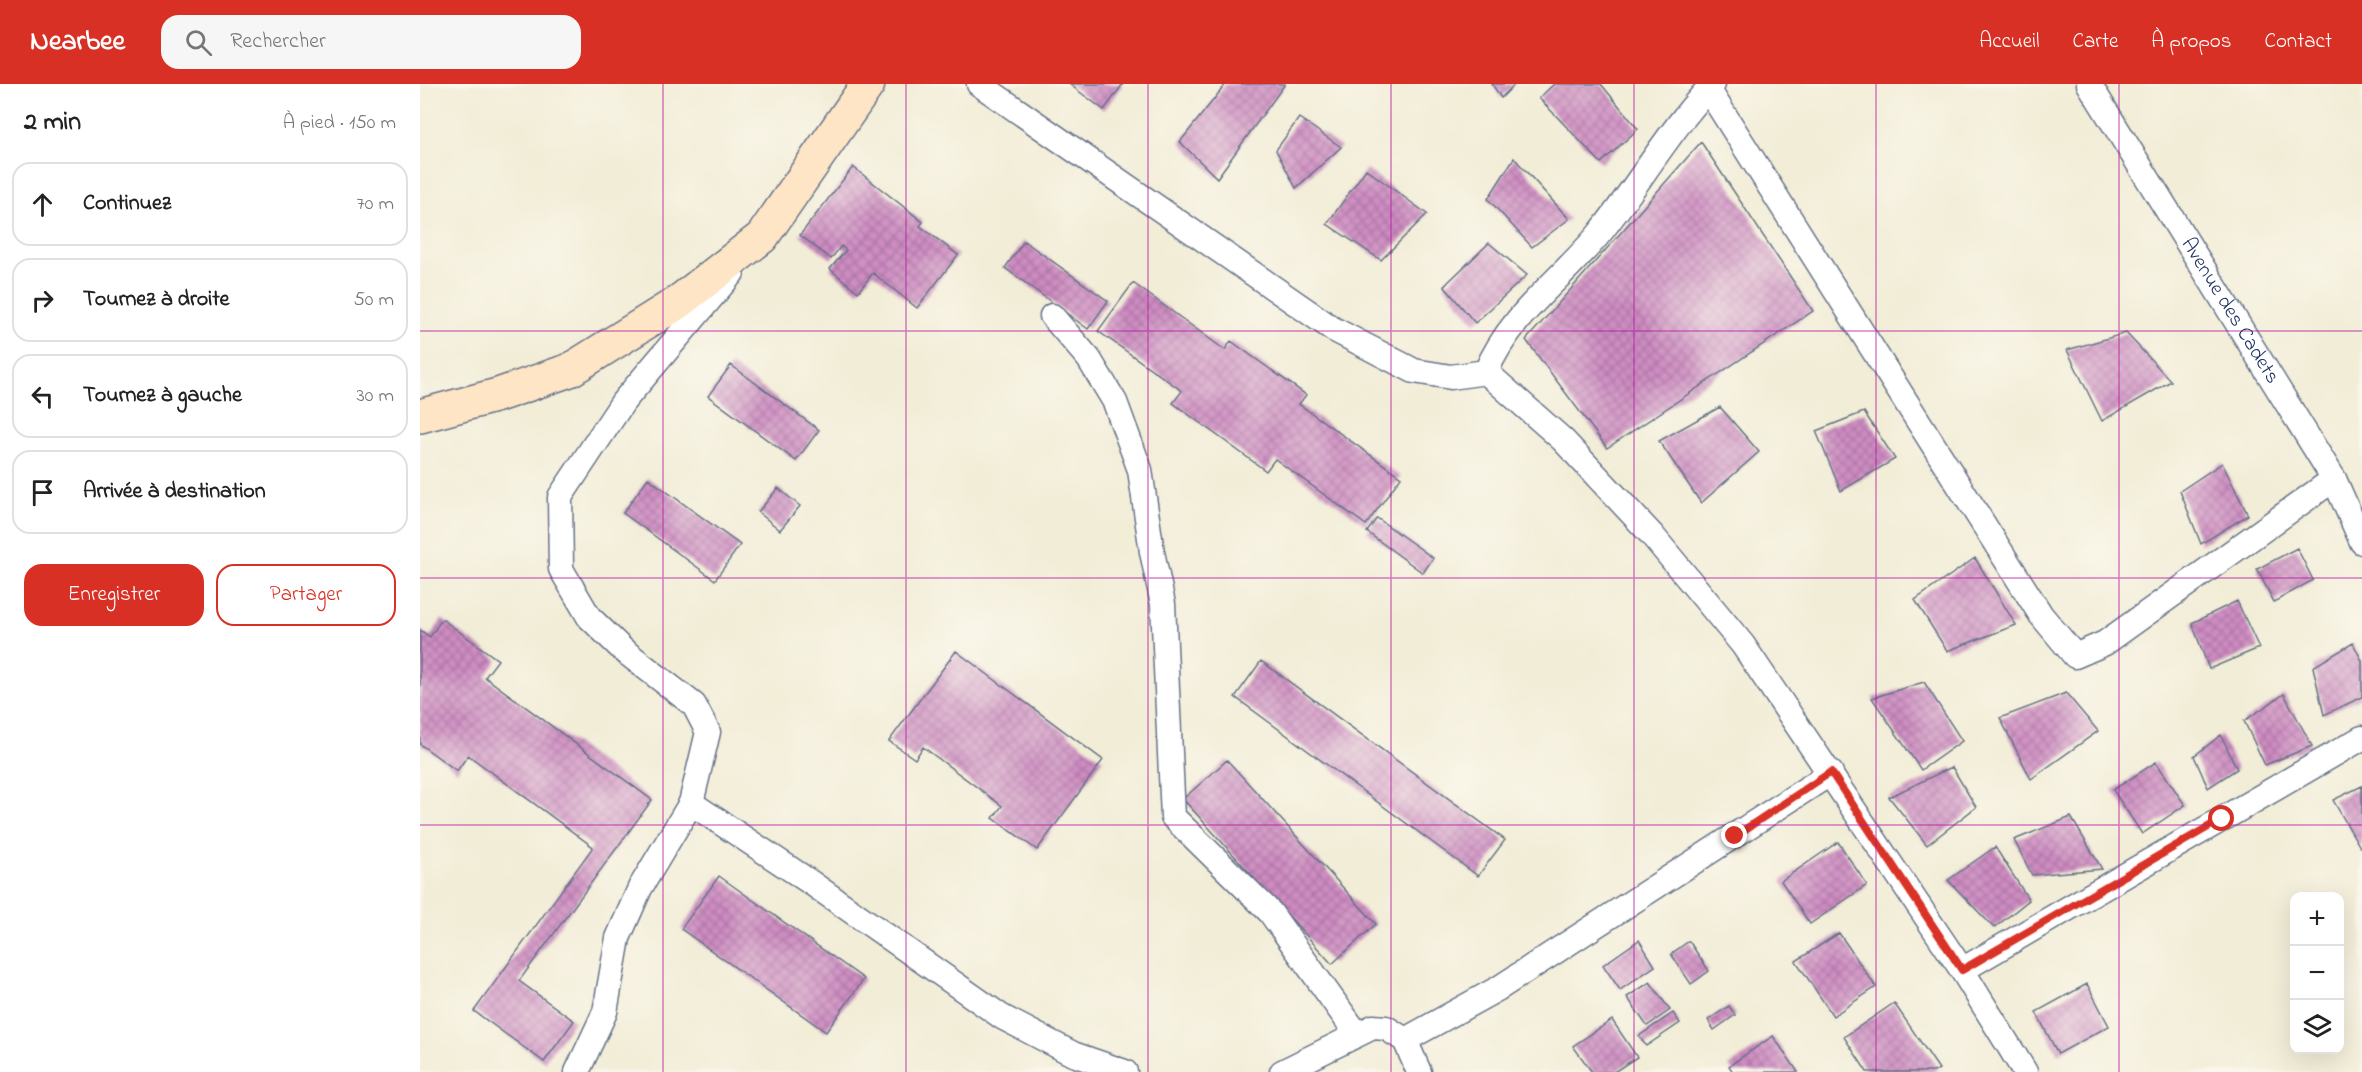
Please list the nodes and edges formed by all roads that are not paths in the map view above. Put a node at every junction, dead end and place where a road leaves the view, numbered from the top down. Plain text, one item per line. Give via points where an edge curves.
1 (868, 84) edge
2 (979, 84) edge
3 (2089, 84) edge
4 (1710, 86) edge
5 (762, 237) junction
6 (1052, 315) dead end
7 (1486, 372) junction
8 (420, 416) edge
9 (2334, 479) junction
10 (2362, 542) edge
11 (2362, 738) edge
12 (1831, 772) junction
13 (691, 803) junction
14 (1962, 970) junction
15 (1357, 1034) junction
16 (1405, 1040) junction
17 (577, 1072) edge
18 (1125, 1072) edge
19 (1282, 1072) edge
20 (1419, 1072) edge
21 (2025, 1072) edge

1 - 5 street
2 - 7 street via 1333,329 1414,371 1451,377
3 - 9 street, Avenue des Cadets
4 - 7 street via 1598,235 1497,345
4 - 9 street via 2041,615 2075,656 2105,643
5 - 8 street via 677,303 570,370
5 - 13 street via 623,402 560,497 561,569 589,617 623,650 694,705 708,732
6 - 15 street via 1089,359 1115,402 1140,470 1163,604 1173,817 1270,912
7 - 12 street via 1563,440 1652,536 1743,645
9 - 10 street, Avenue des Cadets
11 - 14 street
12 - 14 street
12 - 16 street via 1498,988
13 - 17 street via 640,888 618,938 605,1012
13 - 18 street via 1002,1017 1073,1054
14 - 21 street
15 - 16 street via 1372,1027 1386,1028
15 - 19 street
16 - 20 street

